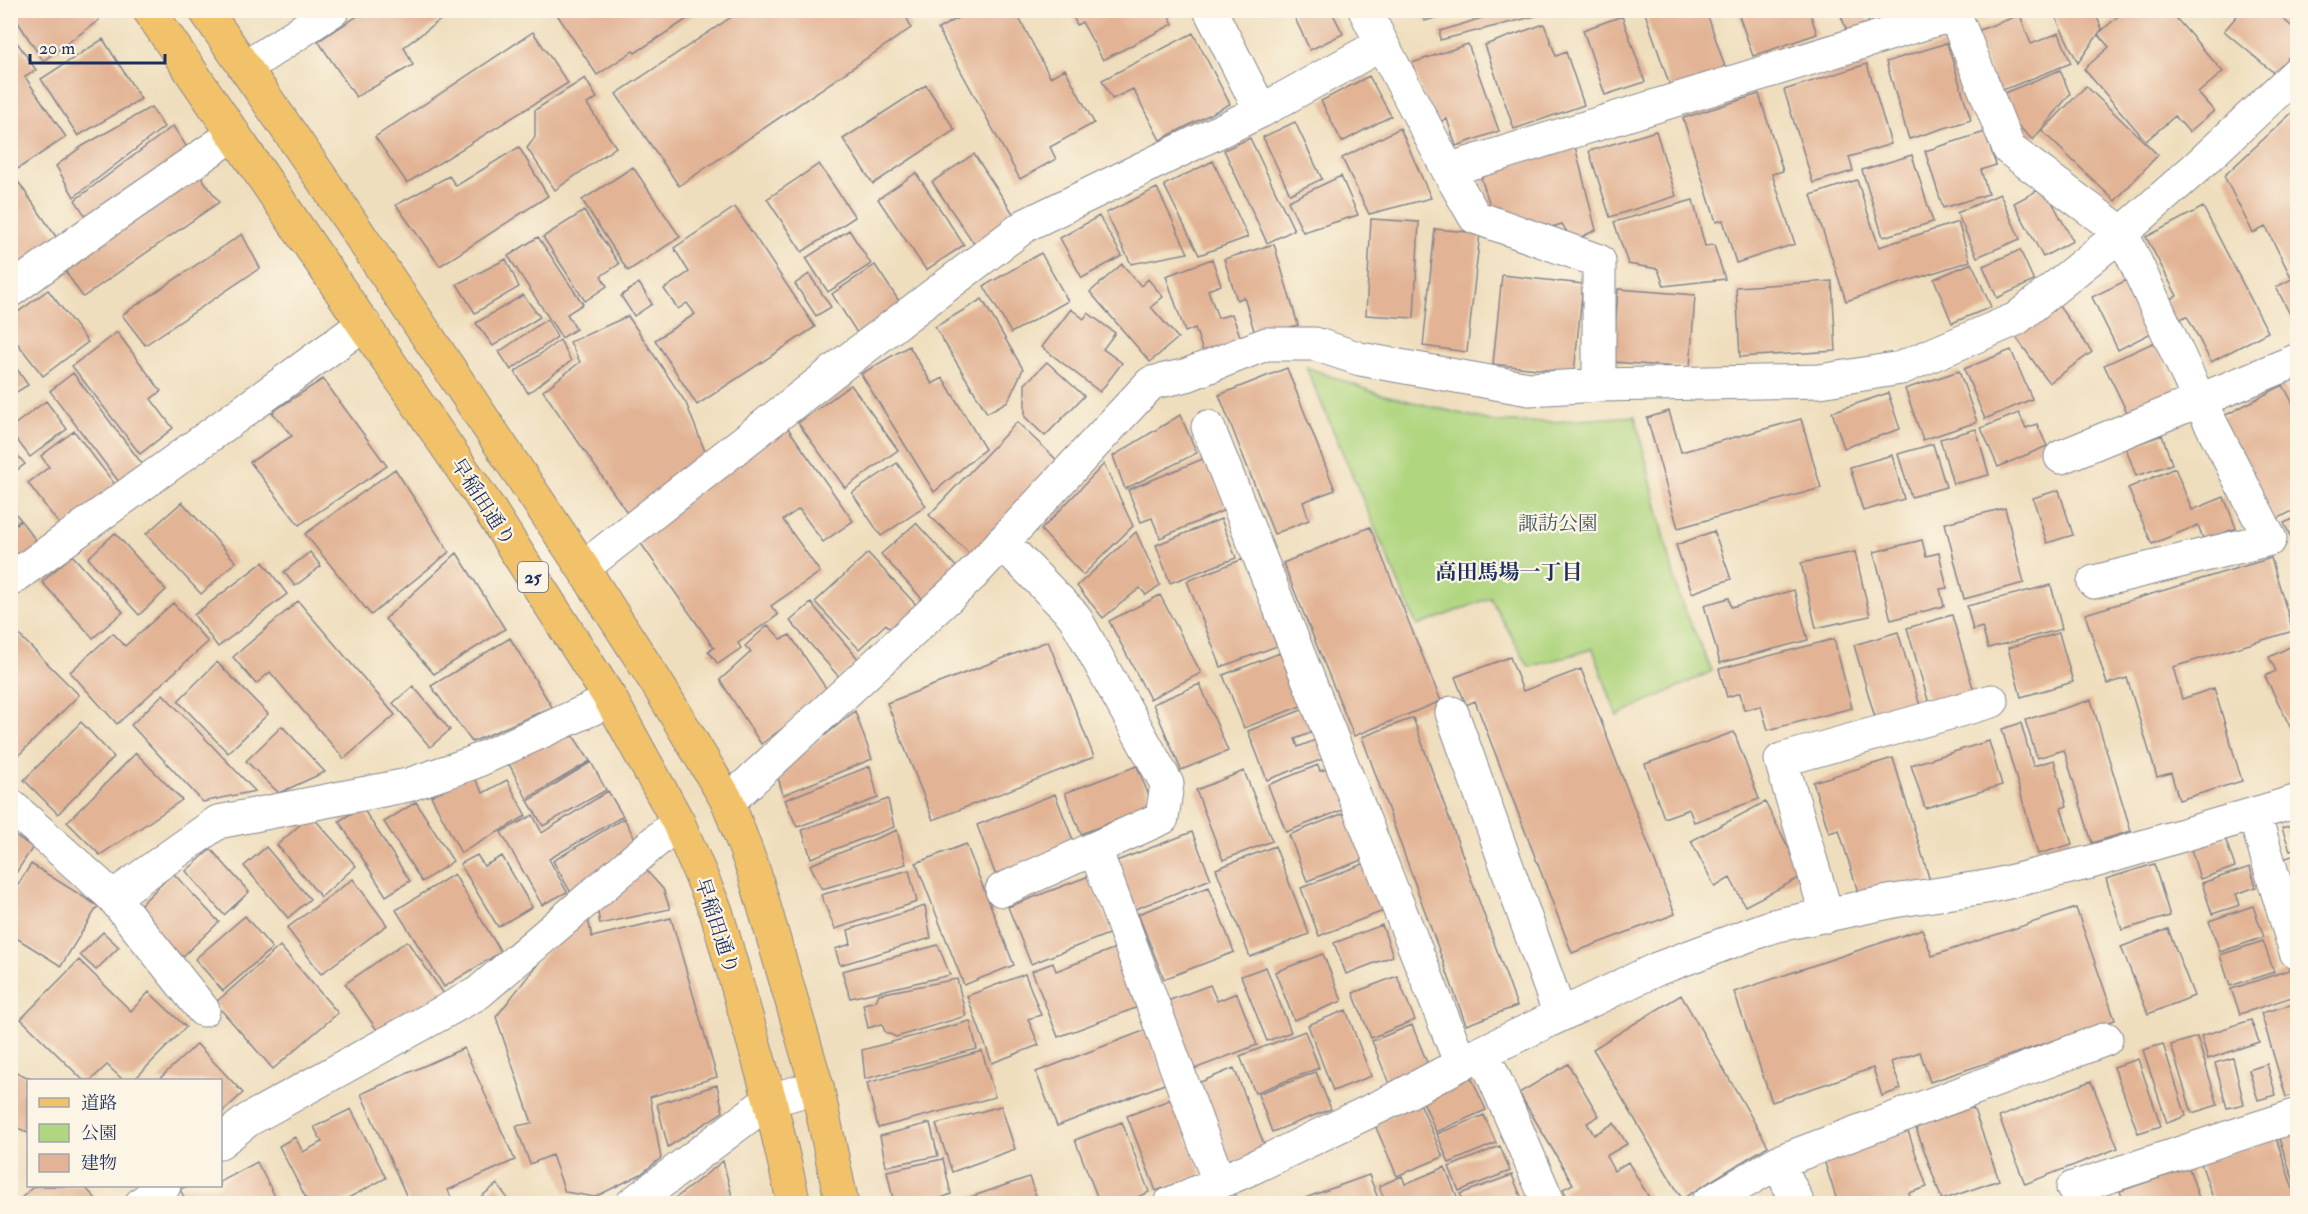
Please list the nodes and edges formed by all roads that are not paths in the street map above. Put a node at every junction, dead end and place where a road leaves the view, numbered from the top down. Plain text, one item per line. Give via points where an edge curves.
1 (149, 10) edge
2 (205, 10) edge
3 (333, 10) edge
4 (1210, 10) edge
5 (1365, 10) edge
6 (1953, 12) edge
7 (1382, 44) junction
8 (245, 68) junction
9 (2298, 72) edge
10 (1261, 111) junction
11 (234, 134) junction
12 (1448, 170) junction
13 (2122, 233) junction
14 (10, 291) edge
15 (364, 324) junction
16 (2297, 361) edge
17 (1599, 385) junction
18 (2200, 402) junction
19 (1208, 427) dead end
20 (2061, 457) dead end
21 (1002, 542) junction
22 (583, 568) junction
23 (10, 580) edge
24 (2094, 582) dead end
25 (610, 700) junction
26 (1992, 701) dead end
27 (1452, 713) dead end
28 (2298, 801) edge
29 (728, 802) junction
30 (10, 805) edge
31 (2253, 814) junction
32 (678, 822) junction
33 (1095, 849) junction
34 (1002, 890) dead end
35 (113, 897) junction
36 (1827, 915) junction
37 (2296, 952) edge
38 (203, 1010) dead end
39 (1560, 1015) junction
40 (2106, 1039) dead end
41 (1472, 1058) junction
42 (817, 1087) junction
43 (770, 1100) junction
44 (2298, 1114) edge
45 (222, 1140) edge
46 (1778, 1162) junction
47 (1219, 1182) junction
48 (161, 1187) edge
49 (2073, 1188) dead end
50 (141, 1203) edge
51 (632, 1203) edge
52 (794, 1203) edge
53 (842, 1203) edge
54 (1170, 1203) edge
55 (1549, 1203) edge
56 (1707, 1203) edge
57 (1798, 1203) edge

1 - 11 main road, 早稲田通り / 25
2 - 8 main road, 25
3 - 8 street
4 - 10 street
5 - 7 street
6 - 12 street
6 - 13 street via 2009,149
7 - 10 street
7 - 12 street
8 - 22 main road, 25
9 - 13 street
10 - 22 street via 1026,225
11 - 14 street
11 - 15 main road, 早稲田通り / 25
12 - 17 street via 1475,217 1599,261
13 - 17 street via 2016,320 1901,368 1820,381
13 - 18 street
15 - 23 street
15 - 25 main road, 早稲田通り / 25 via 486,504
16 - 18 street
17 - 21 street via 1529,389 1360,359 1315,344 1266,344 1187,375 1151,383
18 - 20 street
18 - 24 street via 2270,539
19 - 41 street
21 - 29 street via 971,576
21 - 33 street via 1074,616 1167,784 1162,818
22 - 29 main road, 25
25 - 32 main road, 早稲田通り / 25
25 - 35 street via 472,764 408,785 218,822
26 - 36 street via 1781,760
27 - 39 street
28 - 31 street
29 - 42 main road, 25 via 754,872
30 - 35 street
31 - 36 street via 2091,862 1992,886
31 - 37 street
32 - 43 main road, 早稲田通り / 25 via 716,911
32 - 45 street via 478,993 248,1120
33 - 34 street
33 - 47 street
35 - 38 street
36 - 39 street via 1773,926 1657,969
39 - 41 street
40 - 46 street
41 - 47 street
41 - 55 street
42 - 43 street
42 - 53 main road, 25
43 - 51 street
43 - 52 main road, 早稲田通り / 25
44 - 49 street
46 - 56 street
46 - 57 street
47 - 54 street
48 - 50 street

